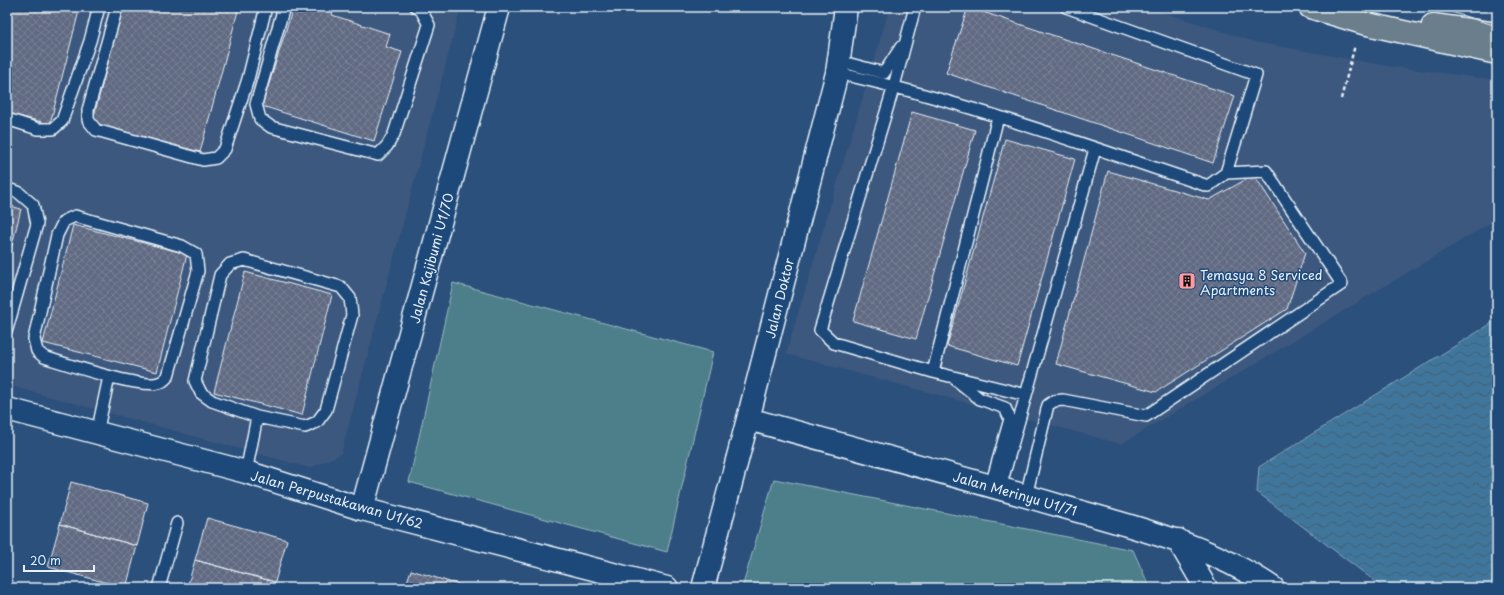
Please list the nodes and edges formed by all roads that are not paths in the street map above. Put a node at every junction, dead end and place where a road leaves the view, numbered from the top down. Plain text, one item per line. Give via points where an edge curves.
1 (99, 7) edge
2 (117, 7) edge
3 (266, 7) edge
4 (284, 7) edge
5 (416, 7) edge
6 (499, 7) edge
7 (846, 7) edge
8 (915, 7) edge
9 (1066, 7) edge
10 (1310, 7) edge
11 (1318, 7) edge
12 (1497, 34) edge
13 (906, 40) junction
14 (1497, 53) edge
15 (838, 67) junction
16 (894, 86) junction
17 (998, 117) junction
18 (7, 119) edge
19 (1095, 149) junction
20 (1226, 173) junction
21 (7, 189) edge
22 (7, 329) edge
23 (933, 372) junction
24 (950, 376) junction
25 (109, 377) junction
26 (1026, 395) junction
27 (7, 409) edge
28 (257, 417) junction
29 (748, 419) junction
30 (97, 433) junction
31 (246, 472) junction
32 (995, 487) junction
33 (1026, 496) junction
34 (362, 508) junction
35 (177, 523) dead end
36 (1178, 540) junction
37 (159, 588) edge
38 (667, 588) edge
39 (702, 588) edge
40 (1206, 588) edge
41 (1273, 588) edge

1 - 18 lane via 62,121 53,129 38,129
2 - 3 lane via 88,110 88,120 96,130 203,160 216,158 225,149 248,79
4 - 5 lane via 256,104 260,119 272,127 378,155 394,134 429,25 421,10
6 - 34 street, Jalan Kajibumi U1/70
7 - 15 street, Jalan Doktor
8 - 13 lane
9 - 20 lane via 1256,75
10 - 14 main road
11 - 12 main road
13 - 15 lane via 884,73
13 - 16 lane
15 - 16 lane
15 - 29 street, Jalan Doktor
16 - 17 lane
16 - 23 lane via 820,330 834,343
17 - 19 lane
17 - 23 lane
19 - 20 lane via 1208,186
19 - 26 lane
20 - 33 lane via 1266,171 1342,284 1146,416 1063,400 1048,405
21 - 22 lane via 18,192 33,205 37,224
23 - 24 lane
24 - 26 lane
24 - 32 lane via 980,399 1005,408 1010,419
25 - 25 lane via 44,357 36,351 34,339 57,235 64,221 75,216 182,246 196,254 198,271 168,376 161,383 153,384
25 - 30 lane
26 - 32 lane
27 - 30 street, Jalan Perpustakawan U1/62
28 - 28 lane via 305,427 317,422 326,410 352,315 350,298 341,287 244,260 230,264 220,275 195,381 201,393 212,401
28 - 31 lane
29 - 32 street, Jalan Merinyu U1/71
29 - 39 street, Jalan Doktor
30 - 31 street, Jalan Perpustakawan U1/62
31 - 34 street, Jalan Perpustakawan U1/62
32 - 33 street, Jalan Merinyu U1/71
33 - 36 street, Jalan Merinyu U1/71
34 - 38 street, Jalan Perpustakawan U1/62
35 - 37 lane
36 - 40 street
36 - 41 street, Jalan Merinyu U1/71 via 1228,561

